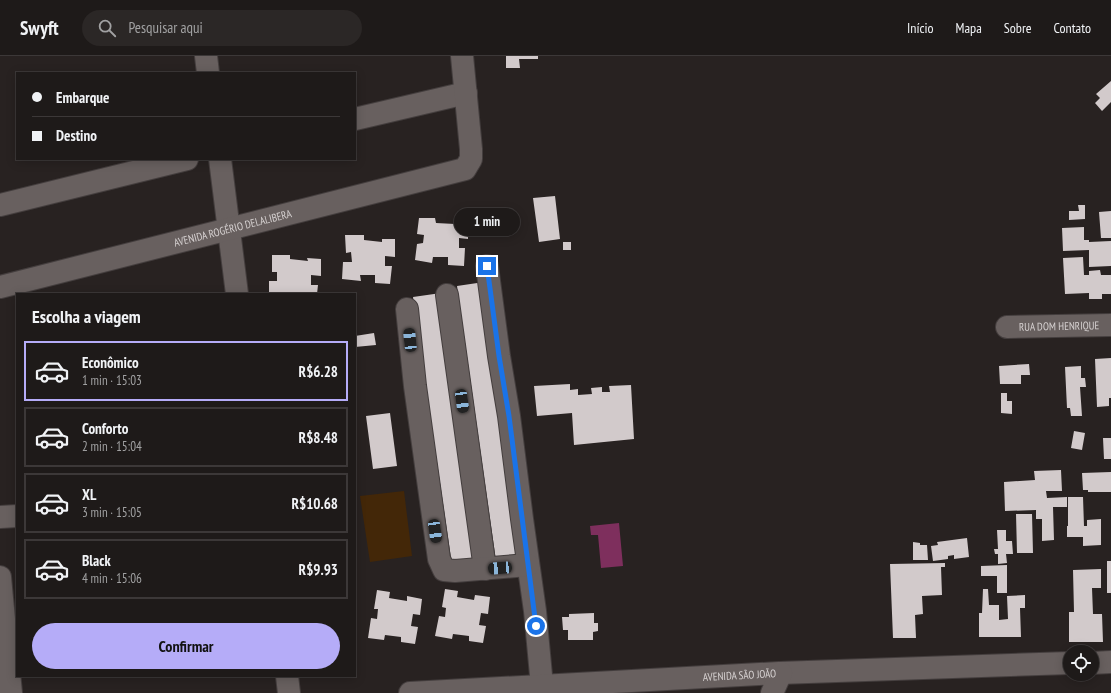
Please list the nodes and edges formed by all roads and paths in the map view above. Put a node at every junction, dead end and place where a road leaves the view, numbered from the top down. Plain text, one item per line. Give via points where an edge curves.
1 (206, 56) edge
2 (462, 56) edge
3 (208, 72) edge
4 (466, 93) junction
5 (356, 119) edge
6 (183, 160) edge
7 (220, 160) edge
8 (0, 205) edge
9 (229, 230) junction
10 (487, 266) dead end
11 (0, 287) edge
12 (237, 293) edge
13 (447, 294) dead end
14 (407, 309) dead end
15 (1111, 325) edge
16 (1007, 327) dead end
17 (16, 516) edge
18 (0, 517) edge
19 (528, 566) junction
20 (485, 569) junction
21 (0, 577) edge
22 (1111, 662) edge
23 (1063, 663) edge
24 (1099, 663) edge
25 (781, 673) junction
26 (287, 677) edge
27 (542, 686) junction
28 (11, 693) edge
29 (289, 693) edge
30 (410, 693) edge
31 (772, 693) edge

1 - 3 street
2 - 4 street
4 - 5 street
4 - 9 street, AVENIDA ROGÉRIO DELALIBERA via 471,149 466,169
6 - 8 street
7 - 9 street
9 - 11 street, AVENIDA ROGÉRIO DELALIBERA
9 - 12 street
10 - 19 street
13 - 20 street
14 - 20 street via 439,559 444,570
15 - 16 street, RUA DOM HENRIQUE
17 - 18 street
19 - 20 street
19 - 27 street
21 - 28 street
22 - 24 street
23 - 25 street, AVENIDA SÃO JOÃO
25 - 27 street, AVENIDA SÃO JOÃO
25 - 31 street
26 - 29 street
27 - 30 street, AVENIDA SÃO JOÃO

